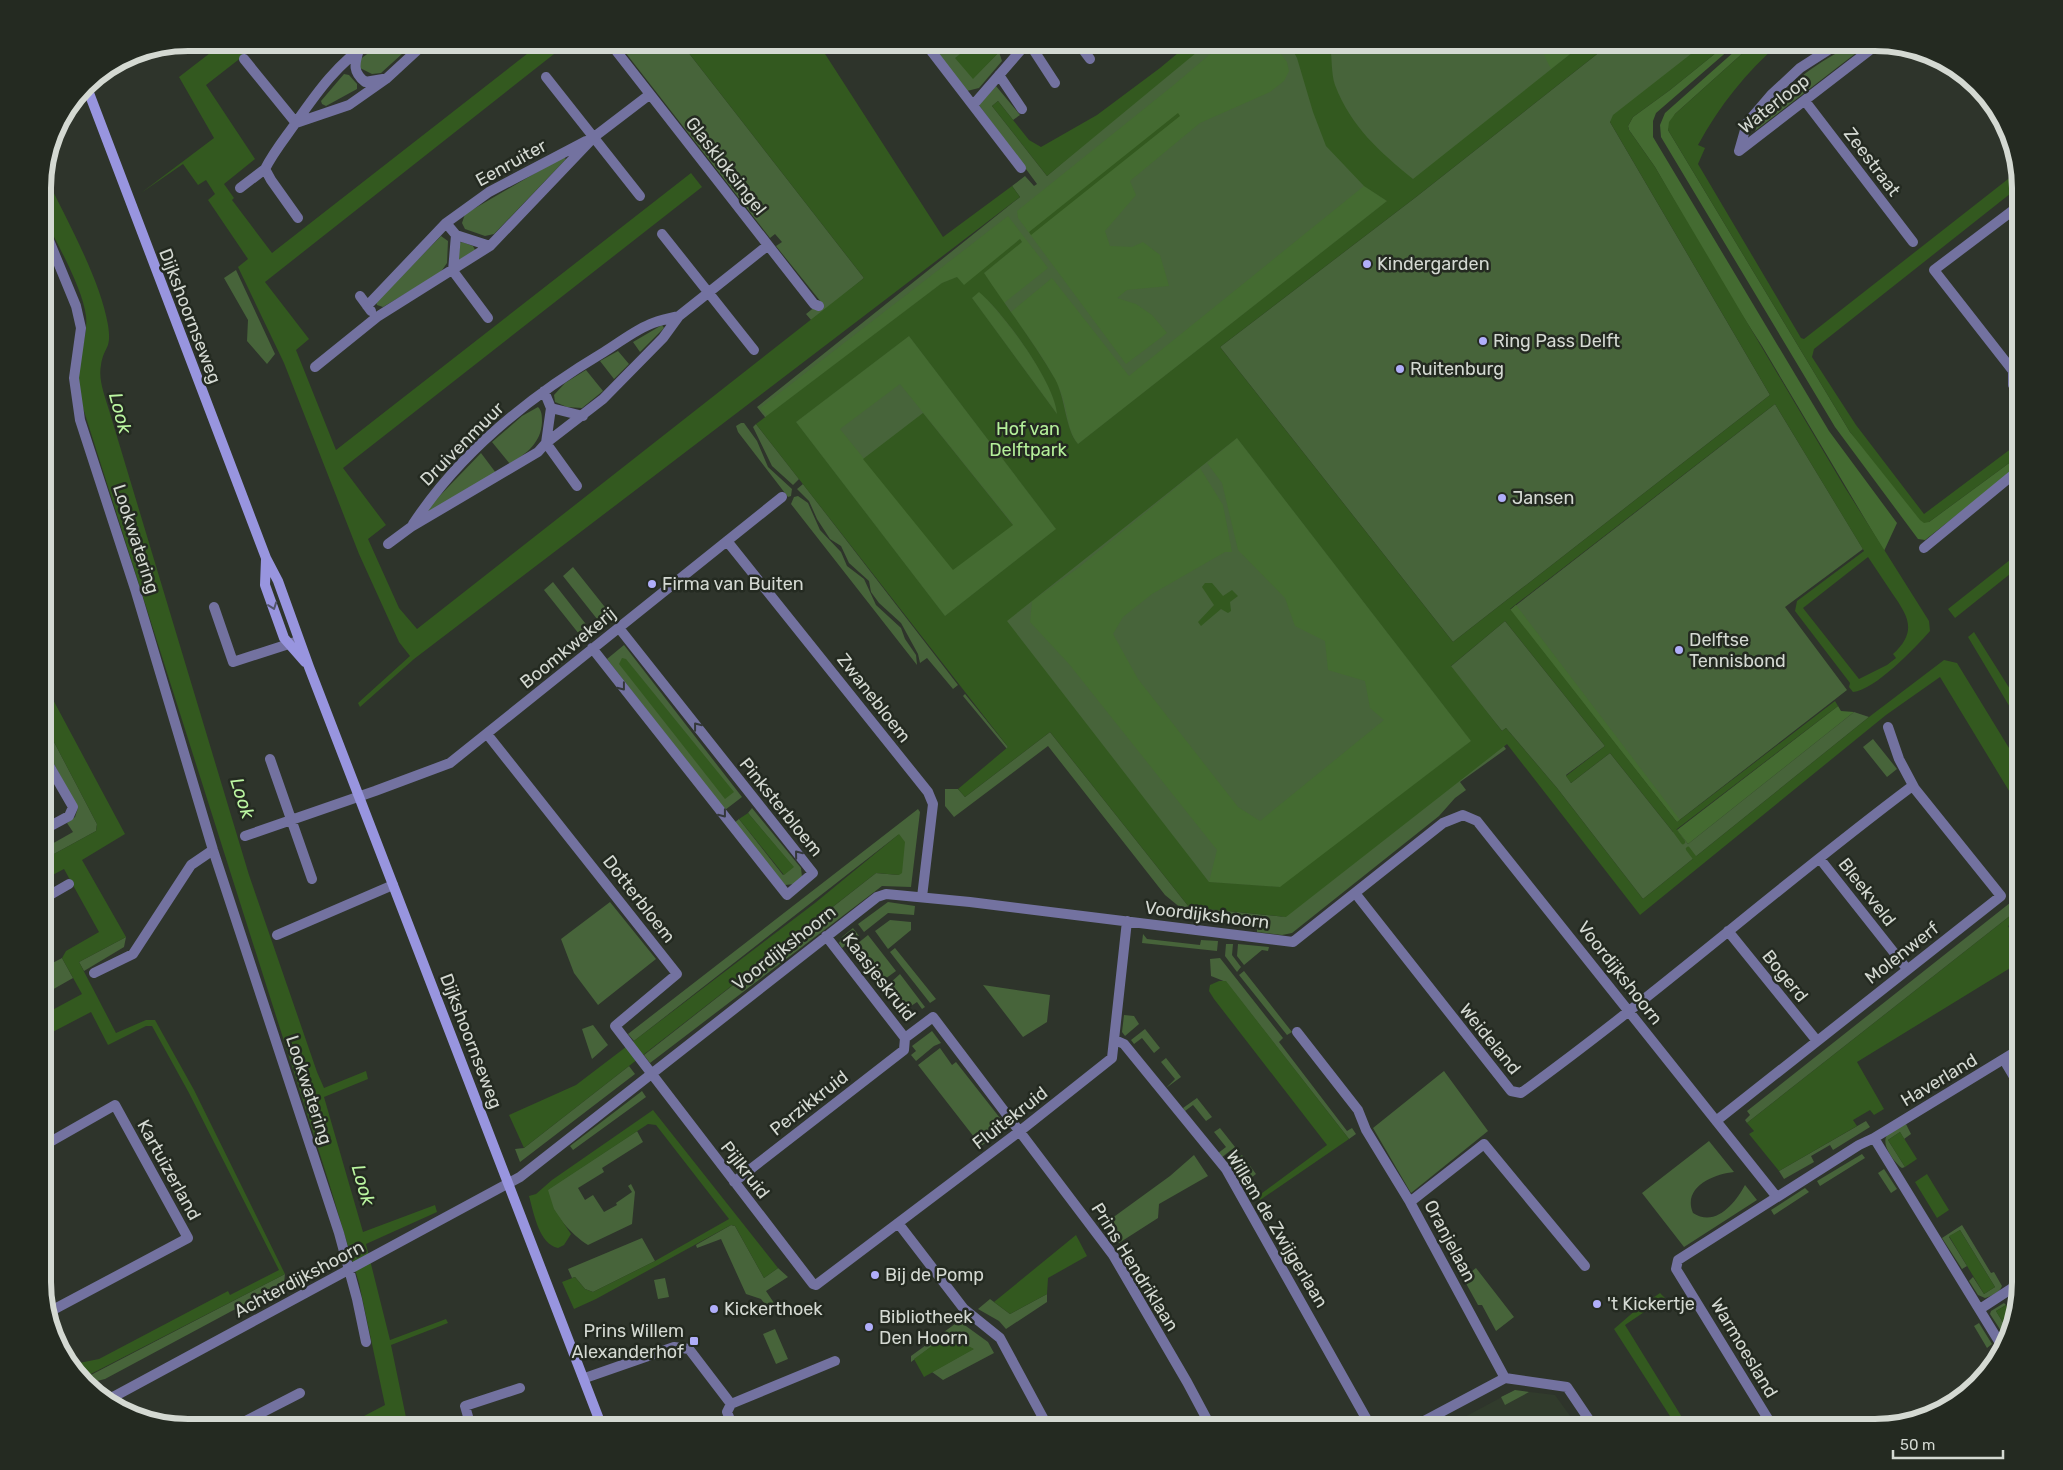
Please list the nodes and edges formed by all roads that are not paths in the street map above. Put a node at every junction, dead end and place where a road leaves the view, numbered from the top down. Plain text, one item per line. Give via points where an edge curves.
1 (1034, 51) edge
2 (1085, 51) edge
3 (1825, 51) edge
4 (1869, 51) edge
5 (356, 52) edge
6 (358, 52) edge
7 (415, 52) edge
8 (617, 52) edge
9 (932, 52) edge
10 (1020, 52) edge
11 (244, 59) dead end
12 (1090, 59) dead end
13 (999, 75) junction
14 (546, 77) dead end
15 (386, 79) junction
16 (1055, 83) dead end
17 (89, 93) edge
18 (649, 95) junction
19 (1805, 101) junction
20 (974, 104) junction
21 (1022, 109) dead end
22 (296, 123) junction
23 (594, 137) junction
24 (1021, 168) dead end
25 (265, 169) junction
26 (240, 188) dead end
27 (640, 196) dead end
28 (2012, 211) edge
29 (298, 218) dead end
30 (446, 222) junction
31 (662, 234) dead end
32 (456, 235) junction
33 (1913, 242) dead end
34 (490, 246) junction
35 (767, 246) junction
36 (52, 248) edge
37 (453, 271) junction
38 (710, 292) junction
39 (360, 296) dead end
40 (367, 306) junction
41 (819, 306) dead end
42 (679, 316) junction
43 (377, 317) junction
44 (488, 318) dead end
45 (754, 350) dead end
46 (2012, 362) edge
47 (315, 367) dead end
48 (544, 391) junction
49 (551, 408) junction
50 (583, 416) junction
51 (546, 443) junction
52 (2012, 476) edge
53 (577, 486) dead end
54 (782, 497) dead end
55 (411, 527) junction
56 (727, 541) junction
57 (388, 544) dead end
58 (1924, 548) dead end
59 (214, 607) dead end
60 (619, 628) junction
61 (295, 642) junction
62 (592, 648) junction
63 (1888, 727) dead end
64 (487, 734) junction
65 (270, 759) dead end
66 (52, 772) edge
67 (1916, 789) junction
68 (359, 795) junction
69 (291, 819) junction
70 (52, 825) edge
71 (245, 836) dead end
72 (213, 850) junction
73 (1820, 859) junction
74 (312, 879) dead end
75 (69, 884) dead end
76 (394, 885) junction
77 (1355, 893) junction
78 (52, 894) edge
79 (922, 897) junction
80 (1127, 921) junction
81 (1728, 931) junction
82 (278, 935) dead end
83 (826, 936) junction
84 (1907, 969) junction
85 (94, 973) dead end
86 (1628, 1010) junction
87 (1297, 1032) dead end
88 (905, 1038) junction
89 (1115, 1040) junction
90 (1817, 1041) junction
91 (904, 1050) joint
92 (2012, 1054) edge
93 (2004, 1060) junction
94 (648, 1070) junction
95 (2012, 1074) edge
96 (1716, 1121) junction
97 (1020, 1131) junction
98 (1874, 1138) junction
99 (52, 1141) edge
100 (734, 1182) junction
101 (509, 1184) junction
102 (1776, 1196) junction
103 (1410, 1202) junction
104 (898, 1223) junction
105 (1678, 1260) joint
106 (1585, 1266) dead end
107 (350, 1269) junction
108 (816, 1285) joint
109 (2011, 1289) edge
110 (54, 1309) edge
111 (1980, 1309) junction
112 (1999, 1340) edge
113 (366, 1342) dead end
114 (835, 1361) dead end
115 (584, 1378) junction
116 (1505, 1378) junction
117 (520, 1388) dead end
118 (300, 1394) dead end
119 (113, 1397) edge
120 (731, 1404) junction
121 (251, 1419) edge
122 (469, 1419) edge
123 (599, 1419) edge
124 (730, 1419) edge
125 (1043, 1419) edge
126 (1206, 1419) edge
127 (1366, 1419) edge
128 (1430, 1419) edge
129 (1588, 1419) edge
130 (1768, 1419) edge

1 - 16 street
2 - 12 street
3 - 19 street, Waterloop via 1800,68 1771,95 1747,123 1739,151
4 - 19 street, Waterloop
5 - 22 street via 321,86
6 - 15 street via 354,66 358,76 365,82
7 - 15 street
8 - 18 street, Glaskloksingel
9 - 20 street
10 - 13 street
11 - 22 street
13 - 20 street
13 - 21 street
14 - 23 street
15 - 22 street via 338,110
17 - 61 street, Dijkshoornseweg via 266,558 265,585 284,638
18 - 23 street, Eenruiter
18 - 35 street, Glaskloksingel
19 - 33 street, Zeestraat
20 - 24 street
22 - 25 street
23 - 27 street
23 - 30 street, Eenruiter via 489,192
23 - 34 street, Eenruiter
25 - 26 street
25 - 29 street
28 - 46 street via 1934,270
30 - 32 street
30 - 40 street, Eenruiter
31 - 38 street
32 - 34 street
32 - 37 street
34 - 37 street, Eenruiter
35 - 38 street, Druivenmuur
35 - 41 street, Glaskloksingel
36 - 72 street, Lookwatering via 76,306 81,328 74,378 80,420 136,592
37 - 43 street, Eenruiter
37 - 44 street
38 - 42 street, Druivenmuur
38 - 45 street
39 - 40 street
40 - 43 street
42 - 48 street, Druivenmuur via 652,323
42 - 50 street, Druivenmuur via 663,338
43 - 47 street, Eenruiter
48 - 49 street
48 - 55 street, Druivenmuur via 505,421 434,492
49 - 50 street
49 - 51 street
50 - 51 street, Druivenmuur
51 - 53 street
51 - 55 street, Druivenmuur via 536,453
52 - 58 street
54 - 56 street, Boomkwekerij
55 - 57 street, Druivenmuur
56 - 60 street, Boomkwekerij
56 - 79 street, Zwanebloem via 928,792 933,804
59 - 61 street via 233,662
60 - 62 street, Boomkwekerij
62 -> 60 street, Pinksterbloem via 787,895 813,873
61 - 68 street, Dijkshoornseweg via 309,667
62 - 64 street, Boomkwekerij
63 - 67 street, Molenwerf via 1899,759
64 - 68 street, Boomkwekerij via 450,763
64 - 94 street, Dotterbloem via 678,974 615,1026
65 - 69 street
66 - 70 street via 73,808 69,816
67 - 73 street via 1911,787
67 - 84 street, Molenwerf via 2001,896
68 - 69 street, Boomkwekerij
68 - 76 street, Dijkshoornseweg
69 - 71 street, Boomkwekerij
69 - 74 street
72 - 85 street via 190,865 133,954
72 - 107 street, Lookwatering
73 - 81 street
73 - 84 street, Bleekveld
75 - 78 street
76 - 82 street
76 - 101 street, Dijkshoornseweg
77 - 80 street, Voordijkshoorn via 1293,942
77 - 86 street, Voordijkshoorn via 1443,823 1463,815 1477,821
77 - 86 street, Weideland via 1511,1091 1521,1093
79 - 80 street, Voordijkshoorn
79 - 83 street, Voordijkshoorn via 886,894 877,897
80 - 89 street, Fluitekruid
81 - 86 street
81 - 90 street, Bogerd
83 - 88 street, Kaasjeskruid
83 - 94 street, Voordijkshoorn
84 - 90 street, Molenwerf
86 - 96 street, Voordijkshoorn
87 - 103 street, Oranjelaan via 1358,1110 1366,1130
88 - 91 street, Kaasjeskruid
88 - 97 street, Kaasjeskruid via 933,1017
89 - 97 street, Fluitekruid via 1112,1058
89 - 127 street, Willem de Zwijgerlaan via 1124,1044 1226,1169
90 - 96 street, Molenwerf
91 - 100 street, Perzikkruid
92 - 93 street, Haverland
93 - 95 street
93 - 98 street, Haverland
94 - 100 street, Pijlkruid
94 - 101 street, Voordijkshoorn
96 - 102 street, Voordijkshoorn
97 - 104 street, Fluitekruid
97 - 126 street, Prins Hendriklaan via 1113,1255
98 - 102 street, Haverland
98 - 111 street
99 - 110 street, Kartuizerland via 115,1105 188,1238
100 - 108 street, Pijlkruid
101 - 107 street, Achterdijkshoorn
101 - 115 street, Dijkshoornseweg
102 - 105 street, Haverland
103 - 106 street via 1484,1144
103 - 116 street, Oranjelaan
104 - 108 street, Fluitekruid
104 - 125 street via 964,1309 1000,1338
105 - 130 street, Warmoesland via 1676,1269
107 - 113 street, Lookwatering
107 - 119 street, Achterdijkshoorn
109 - 111 street
111 - 112 street
114 - 120 street
115 - 120 street via 674,1347 689,1349
115 - 123 street, Dijkshoornseweg
116 - 128 street
116 - 129 street via 1567,1387
117 - 122 street via 466,1406
118 - 121 street
120 - 124 street via 727,1412

